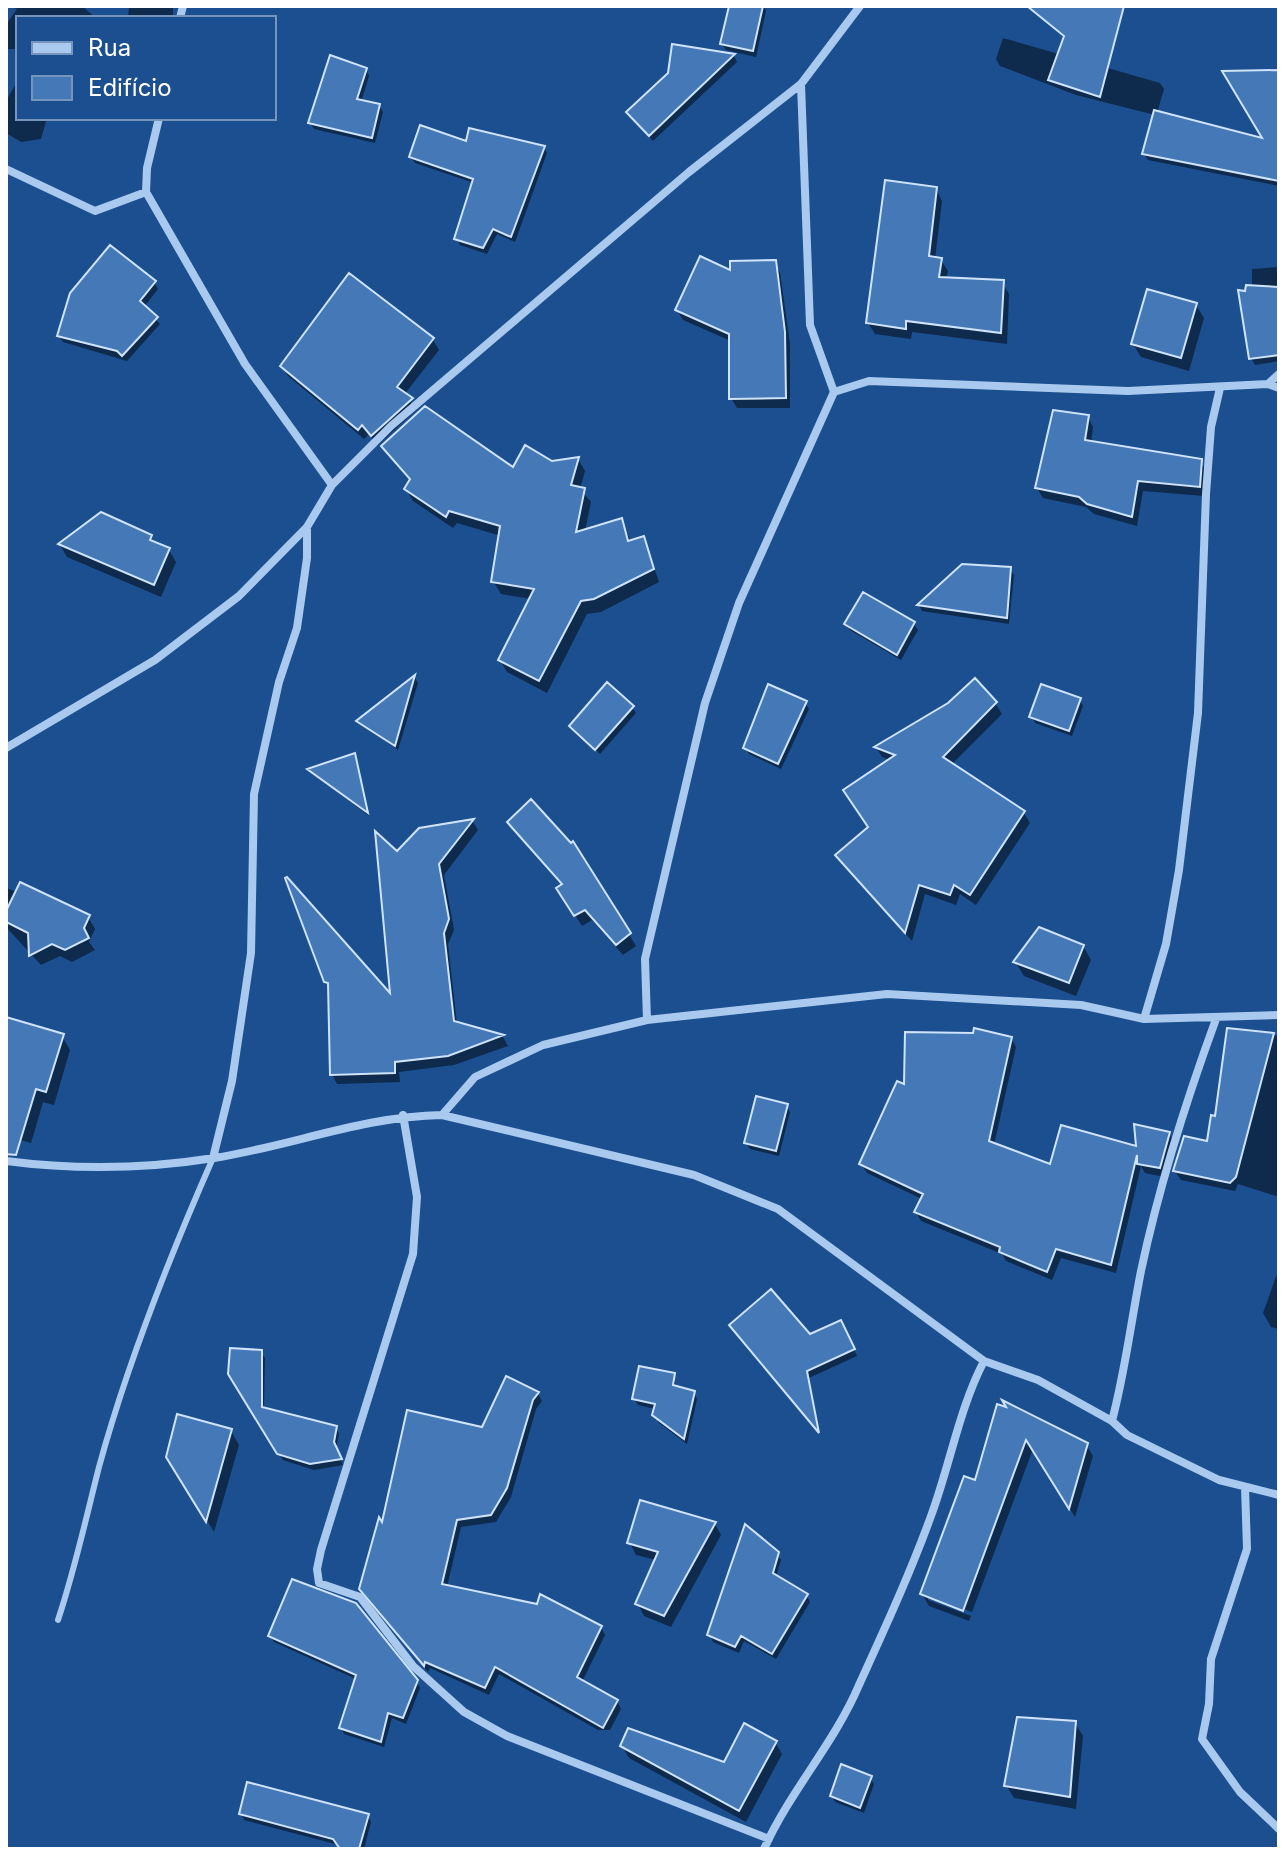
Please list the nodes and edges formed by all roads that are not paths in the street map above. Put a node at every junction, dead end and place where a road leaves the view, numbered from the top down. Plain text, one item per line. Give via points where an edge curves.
1 (860, 6) edge
2 (801, 84) junction
3 (159, 120) edge
4 (6, 169) edge
5 (146, 192) junction
6 (1279, 374) edge
7 (1268, 384) junction
8 (1220, 388) junction
9 (1279, 388) edge
10 (834, 392) junction
11 (332, 485) junction
12 (307, 527) junction
13 (6, 748) edge
14 (1279, 1015) edge
15 (1144, 1019) junction
16 (1216, 1019) junction
17 (647, 1020) junction
18 (403, 1115) junction
19 (442, 1115) junction
20 (213, 1158) junction
21 (6, 1161) edge
22 (984, 1361) junction
23 (1112, 1421) junction
24 (1245, 1487) junction
25 (1279, 1495) edge
26 (58, 1620) dead end
27 (1279, 1829) edge
28 (769, 1839) junction
29 (764, 1849) edge

1 - 2 street
2 - 10 street via 810,325
2 - 11 street via 689,172 391,426
3 - 5 street
4 - 5 street via 95,211
5 - 11 street via 245,364
6 - 7 street
7 - 8 street
7 - 9 street
8 - 10 street via 1128,391 869,381
8 - 15 street via 1206,494 1198,713 1177,884
10 - 17 street via 739,603 705,703 645,959
11 - 12 street
12 - 13 street via 239,596 155,660
12 - 20 street via 297,628 254,794 251,953 232,1081
14 - 16 street
15 - 16 street
15 - 17 street via 1081,1005 887,994
16 - 23 street via 1192,1085 1142,1270
17 - 19 street via 543,1045 475,1077
18 - 19 street
18 - 20 street
18 - 28 street via 417,1197 413,1254 321,1550 319,1583 360,1597 413,1666 464,1712 507,1736
19 - 22 street via 694,1175 778,1209
20 - 21 street via 126,1168
20 - 26 lane via 164,1270 100,1465
22 - 23 street via 1038,1380
22 - 28 street via 969,1389 930,1519 858,1688 836,1734
23 - 24 street via 1127,1435 1219,1480
24 - 25 street
24 - 27 street via 1247,1549 1211,1659 1202,1739 1240,1792
28 - 29 street

